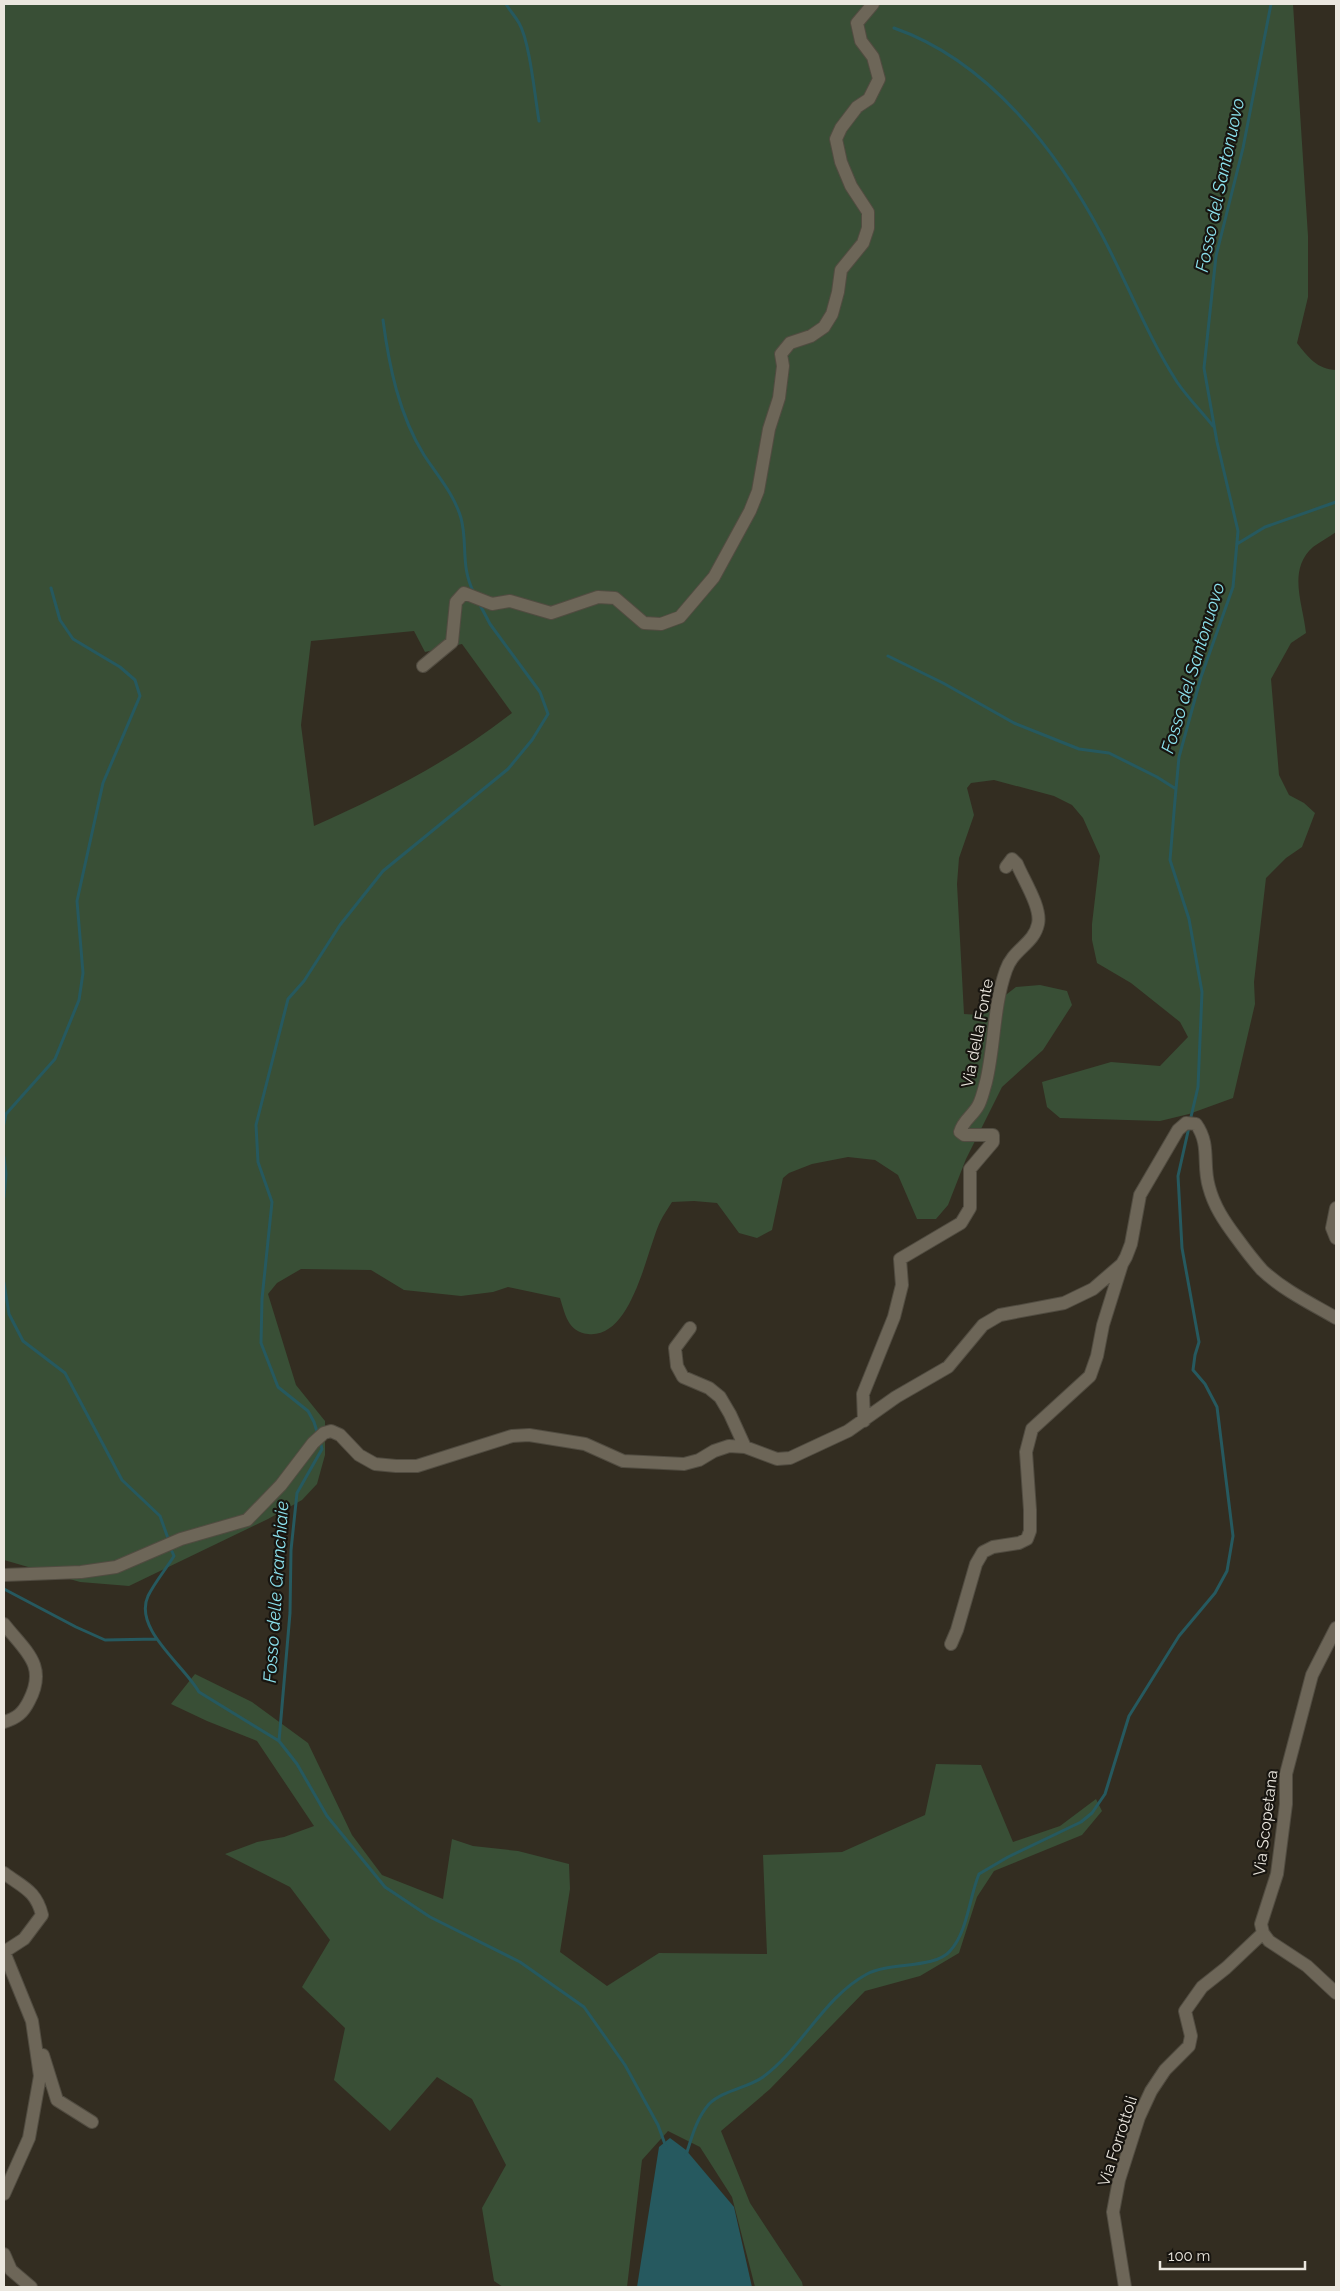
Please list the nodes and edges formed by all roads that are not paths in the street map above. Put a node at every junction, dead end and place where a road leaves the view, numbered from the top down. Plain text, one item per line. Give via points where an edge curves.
1 (873, 4) edge
2 (423, 666) dead end
3 (1006, 867) dead end
4 (1336, 1208) edge
5 (1336, 1238) edge
6 (1122, 1264) junction
7 (1336, 1318) edge
8 (690, 1328) dead end
9 (864, 1421) junction
10 (745, 1447) junction
11 (4, 1575) edge
12 (4, 1624) edge
13 (1336, 1628) edge
14 (951, 1644) dead end
15 (4, 1722) edge
16 (4, 1872) edge
17 (1263, 1933) junction
18 (4, 1952) edge
19 (1336, 1993) edge
20 (32, 2021) junction
21 (92, 2122) dead end
22 (4, 2194) edge
23 (4, 2254) edge
24 (31, 2287) edge
25 (1125, 2287) edge

1 - 2 street via 857,23 861,41 873,57 878,79 869,99 853,112 836,139 851,186 868,212 868,228 863,243 841,270 832,314 824,327 811,336 790,343 781,354 783,366 779,398 769,429 758,491 714,577 680,617 661,624 644,623 615,598 598,597 551,613 510,601 492,604 464,593 456,602 452,642
3 - 9 street, Via della Fonte via 1012,859 1017,864 1038,911 1038,925 1030,941 1012,955 1006,968 996,1004 986,1083 979,1105 960,1132 964,1135 993,1135 993,1142 970,1169 970,1208 961,1224 900,1259 902,1285 894,1317 863,1394
4 - 5 street via 1332,1228
6 - 7 street via 1131,1244 1140,1195 1178,1130 1186,1123 1196,1124 1205,1139 1212,1200 1223,1220 1263,1271 1286,1289
6 - 9 street via 1093,1289 1064,1303 1000,1315 983,1324 948,1367 896,1397
6 - 14 street via 1090,1376 1032,1429 1026,1452 1030,1531 1027,1539 983,1552 976,1564
8 - 10 street via 676,1348 677,1366 683,1377 709,1388 720,1397
9 - 10 street via 790,1458 777,1459
10 - 11 street via 729,1446 699,1460 672,1464 623,1461 585,1444 529,1435 512,1436 417,1466 396,1466 375,1464 331,1431 313,1443 281,1485 247,1520 182,1540 116,1567
12 - 15 street via 33,1661 37,1673 36,1688 26,1707 17,1718
13 - 17 street, Via Scopetana via 1312,1675 1286,1774 1286,1804 1277,1874 1261,1924
16 - 18 street via 32,1893 40,1904 42,1915 24,1939
17 - 19 street via 1269,1941 1308,1966
17 - 25 street, Via Forrottoli via 1202,1987 1186,2011 1191,2036 1189,2046 1165,2070 1139,2118 1119,2180 1113,2212
18 - 20 street
20 - 21 street via 57,2100
20 - 22 street via 40,2076 29,2138
23 - 24 street via 11,2270

